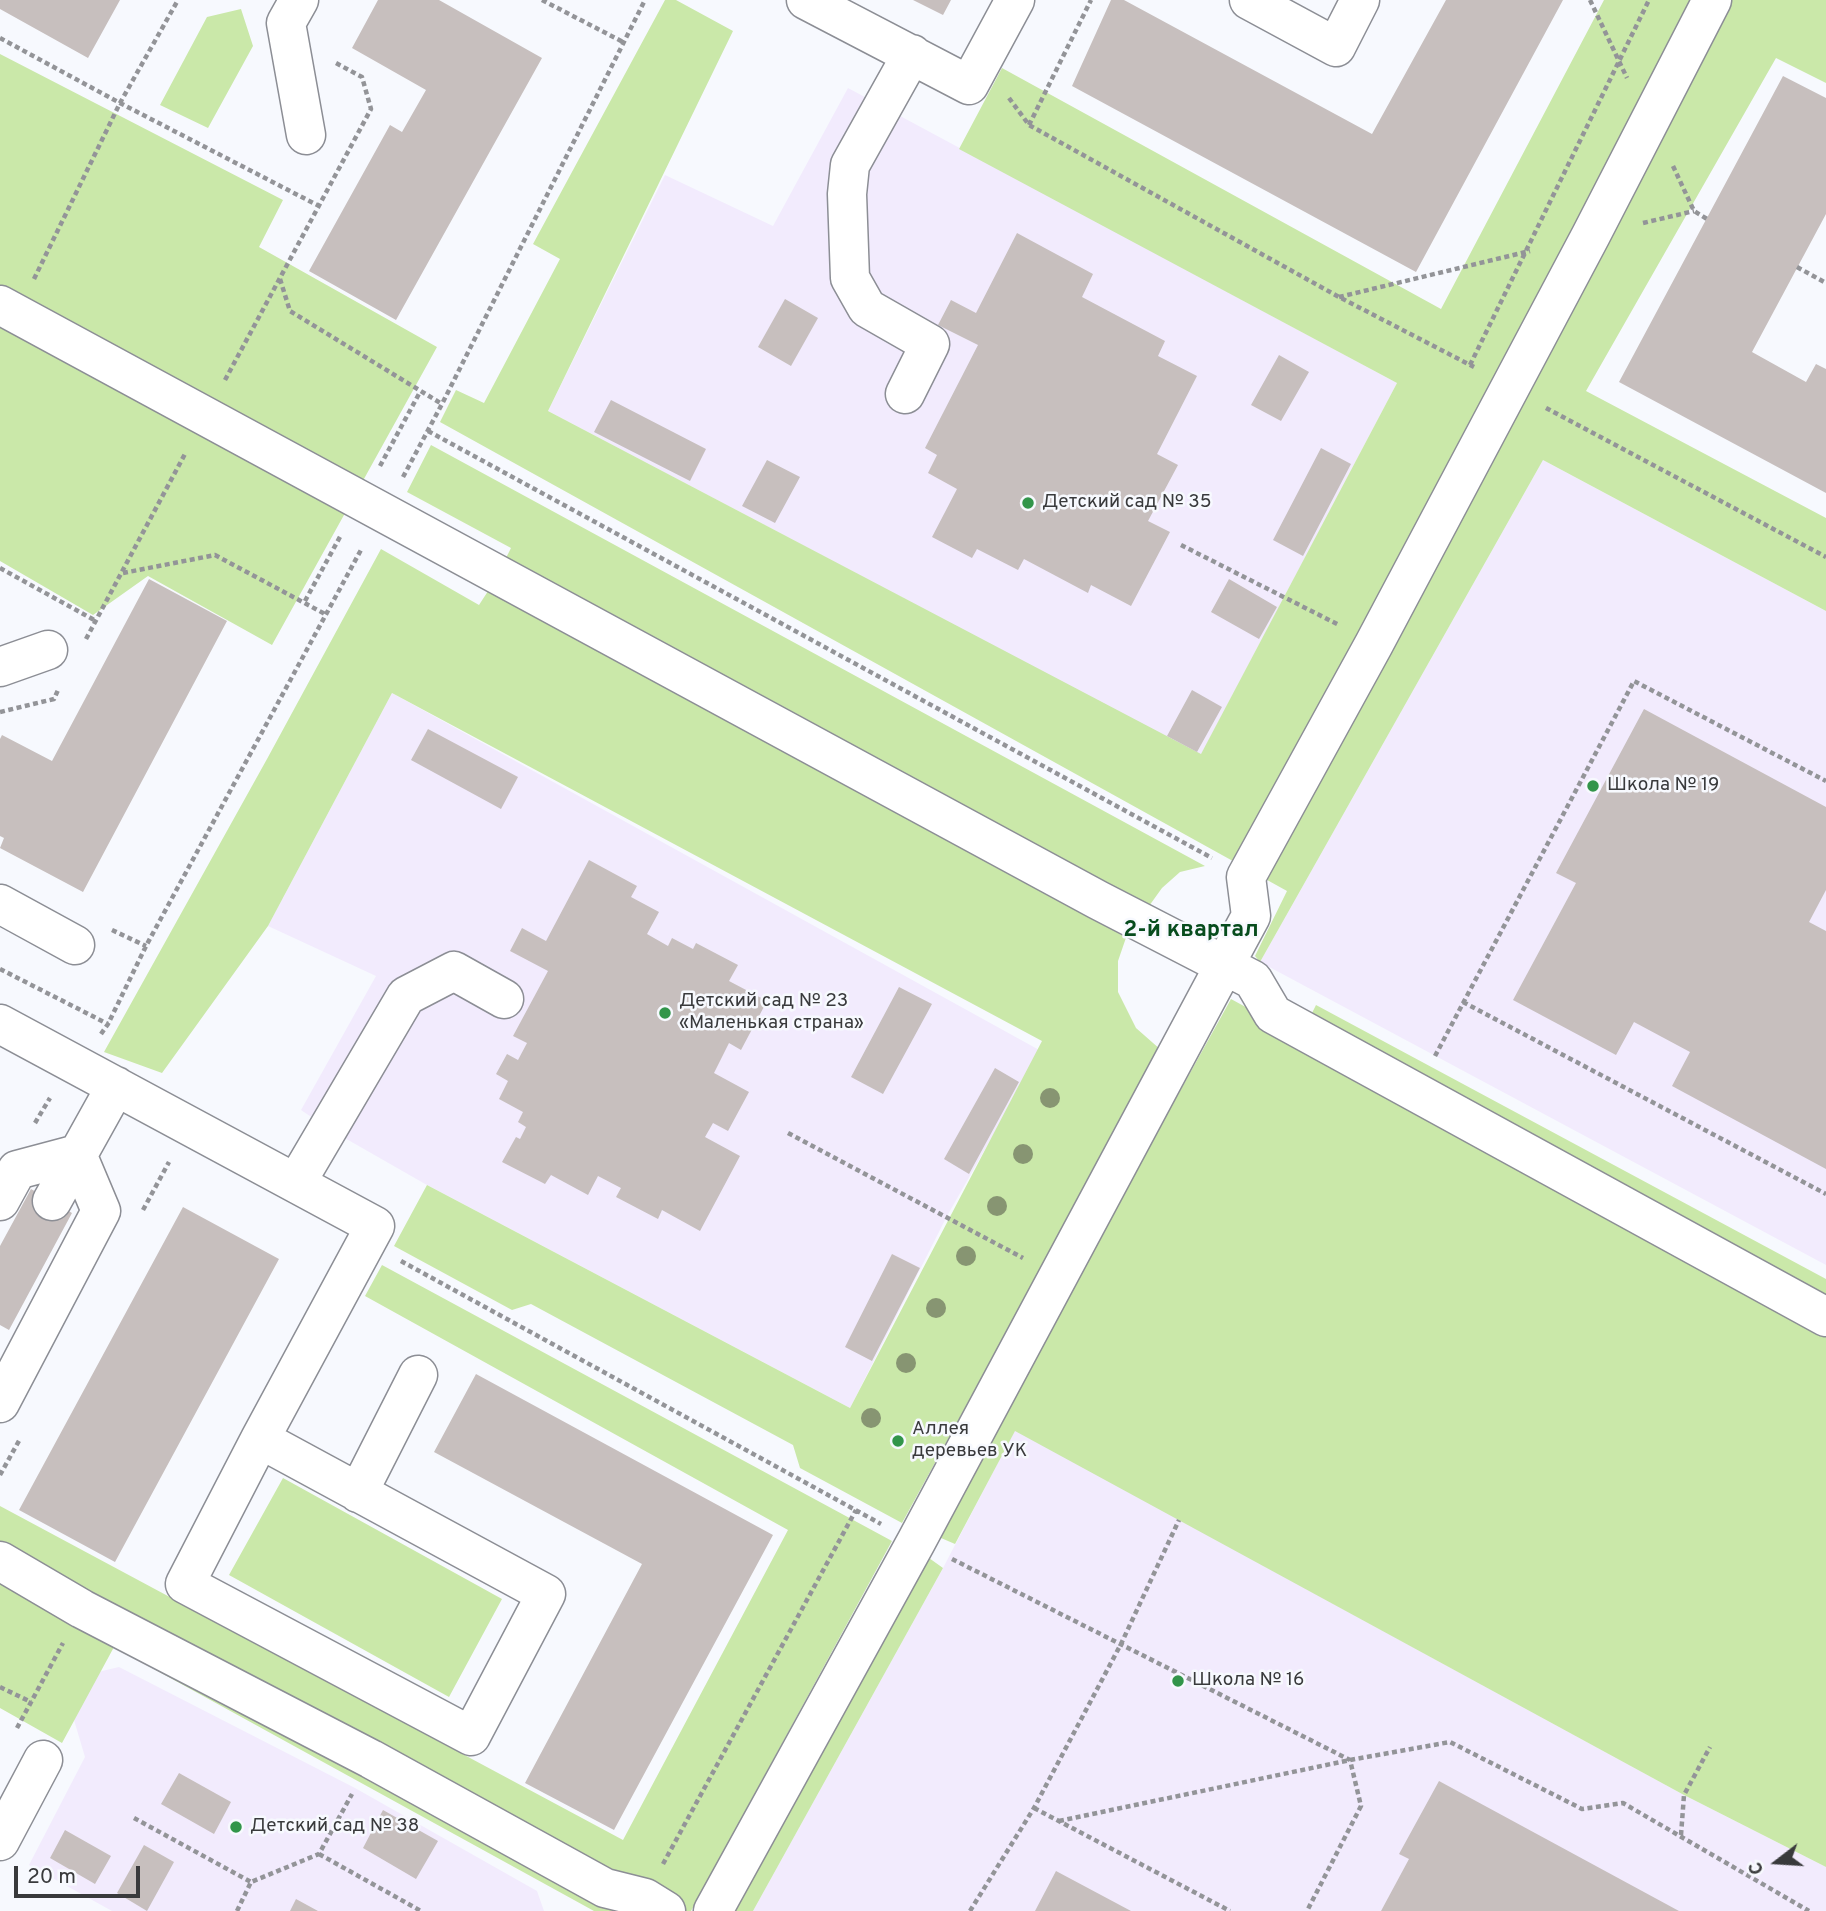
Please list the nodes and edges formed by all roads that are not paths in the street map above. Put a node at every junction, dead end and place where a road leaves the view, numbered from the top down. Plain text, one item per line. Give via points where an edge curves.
1 (299, 0) edge
2 (806, 0) edge
3 (1015, 0) edge
4 (1250, 0) edge
5 (1360, 0) edge
6 (1712, 0) edge
7 (912, 54) junction
8 (306, 135) dead end
9 (8, 309) edge
10 (905, 394) dead end
11 (66, 647) road end
12 (0, 667) edge
13 (0, 904) edge
14 (75, 945) dead end
15 (1224, 967) junction
16 (504, 999) dead end
17 (0, 1024) edge
18 (116, 1086) junction
19 (77, 1154) junction
20 (296, 1183) junction
21 (0, 1200) edge
22 (52, 1201) dead end
23 (1826, 1317) edge
24 (418, 1375) dead end
25 (0, 1404) edge
26 (260, 1439) junction
27 (358, 1493) junction
28 (0, 1561) edge
29 (43, 1760) dead end
30 (0, 1840) edge
31 (656, 1904) edge
32 (713, 1911) edge

1 - 8 street via 286,23
2 - 7 street
3 - 7 street via 986,87
4 - 5 street via 1336,47
6 - 15 street via 1374,644 1246,877 1251,916
7 - 10 street via 850,165 846,194 850,278 867,307 930,345
9 - 15 street
11 - 12 street
13 - 14 street
15 - 23 street via 1253,980 1273,1014
15 - 32 street
16 - 20 street via 454,971 406,996
17 - 18 street
18 - 19 street
18 - 20 street
19 - 21 street via 17,1170
19 - 22 street
19 - 25 street via 101,1211
20 - 26 street via 369,1237
24 - 27 street
26 - 27 street
26 - 27 street via 184,1584 471,1736 546,1594
28 - 31 street via 605,1888
29 - 30 street

